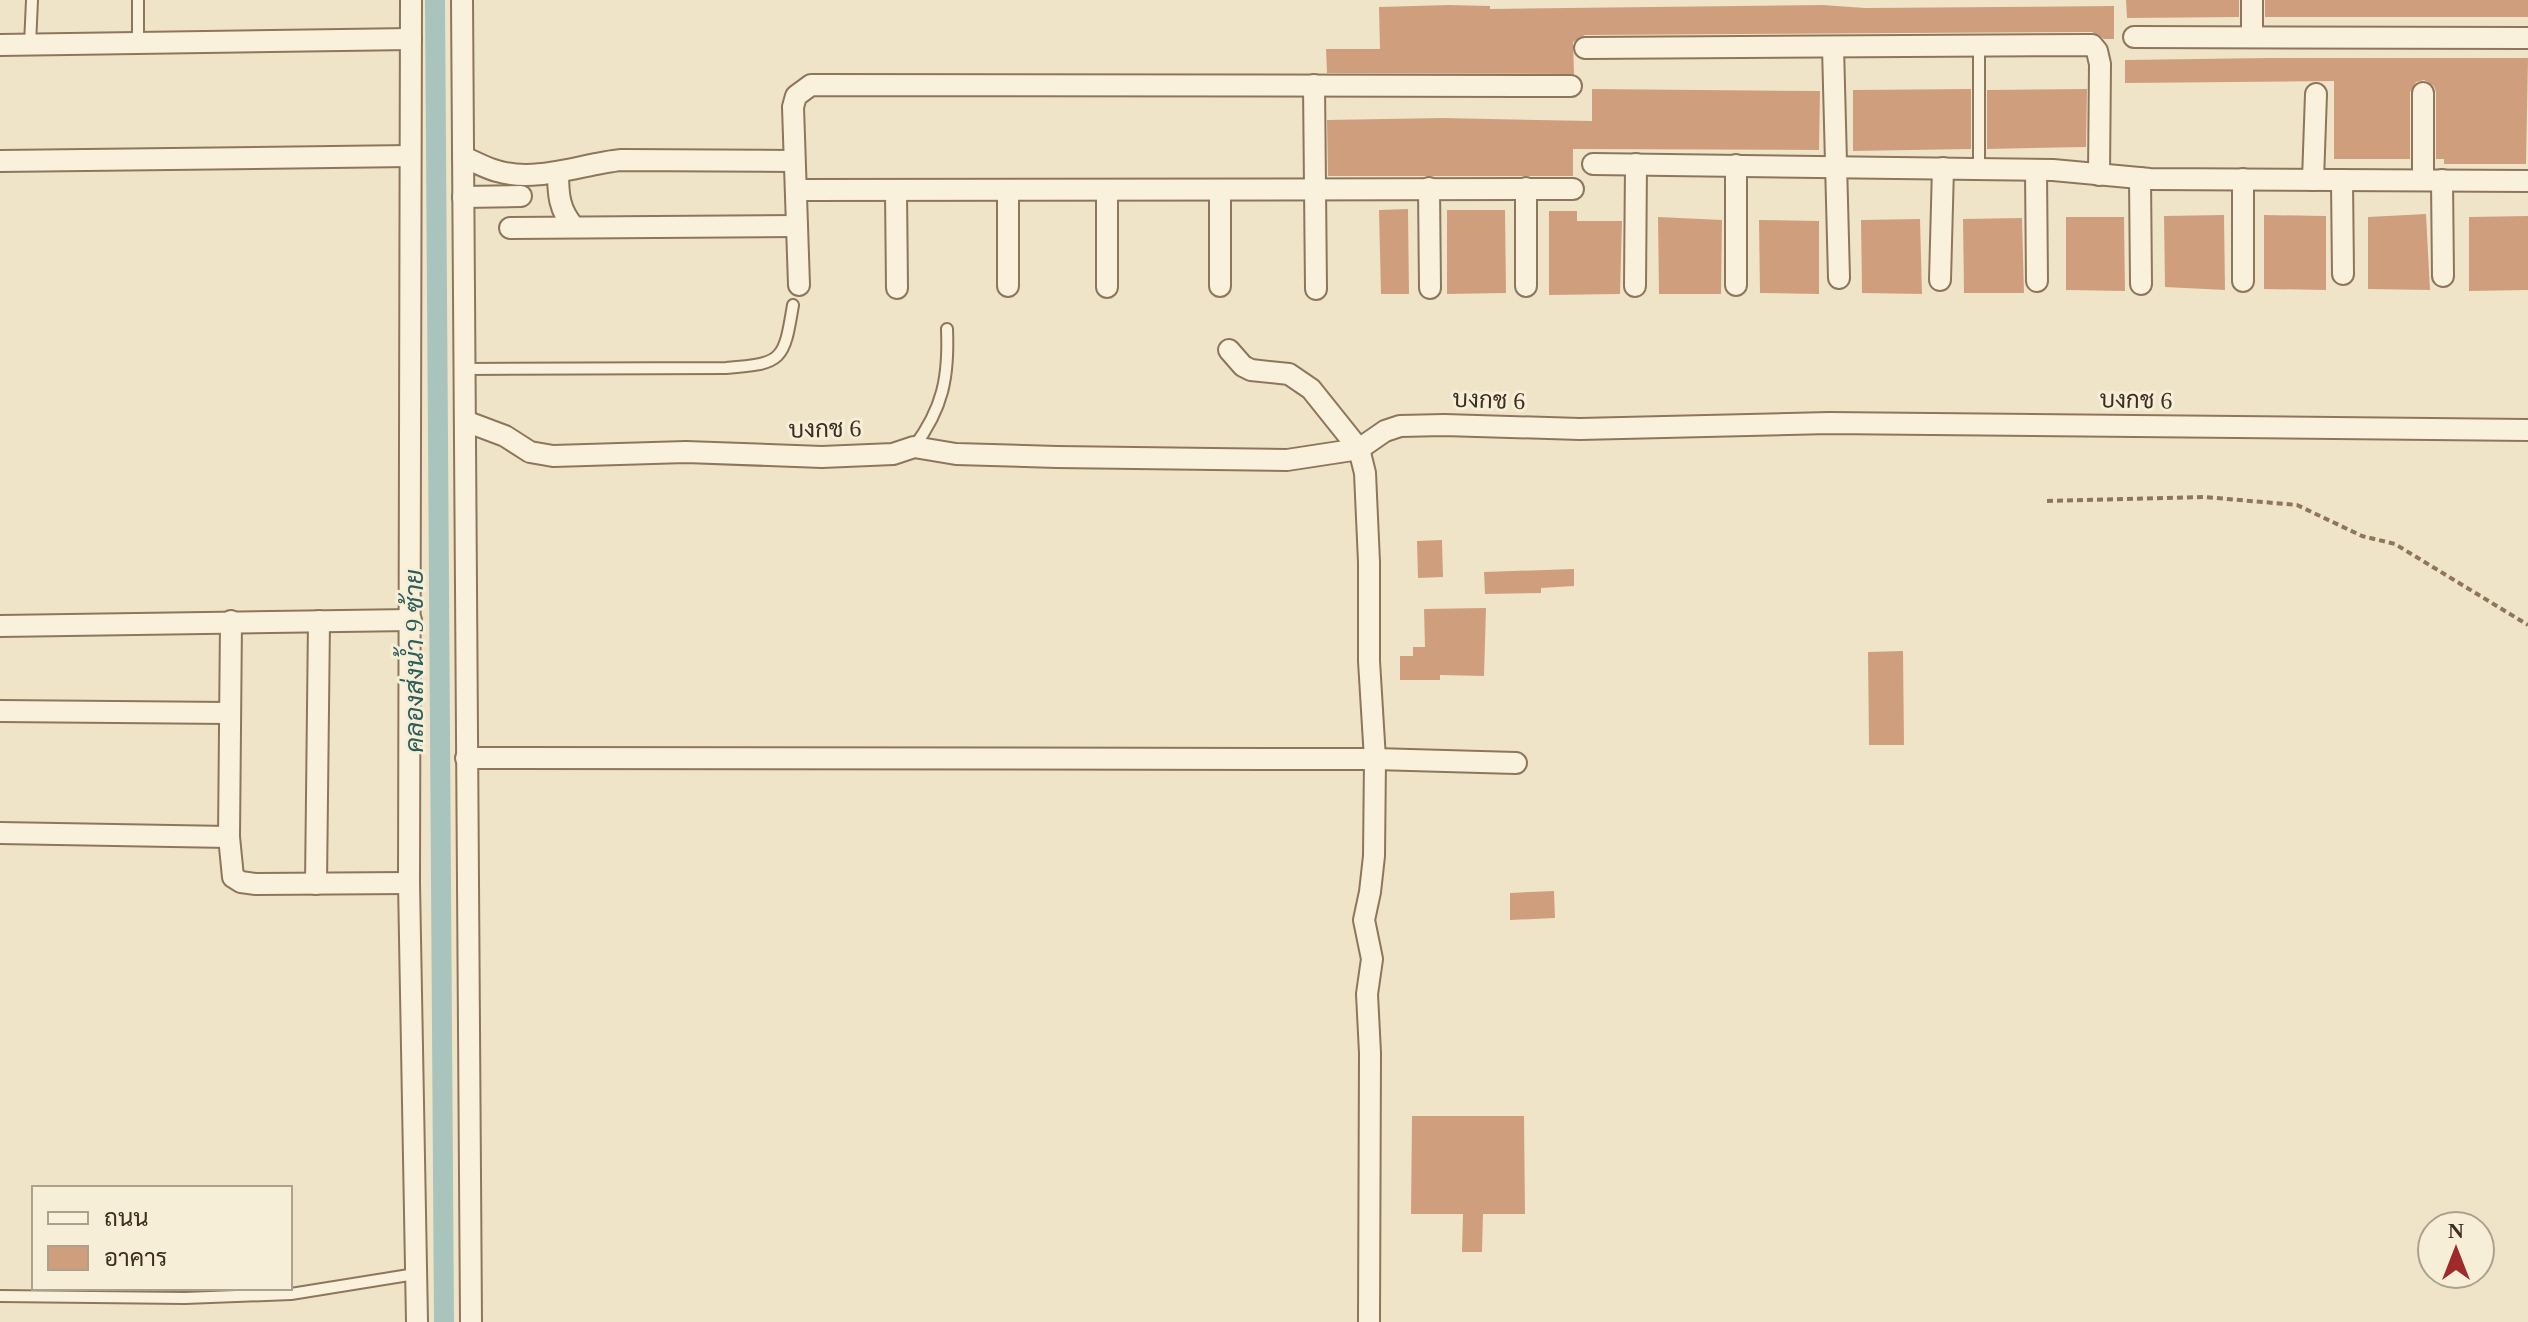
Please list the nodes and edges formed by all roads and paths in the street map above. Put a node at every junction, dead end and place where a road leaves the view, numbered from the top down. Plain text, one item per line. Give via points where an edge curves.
1 (32, 0) edge
2 (138, 0) edge
3 (411, 0) edge
4 (462, 0) edge
5 (2252, 0) edge
6 (2134, 37) dead end
7 (2252, 37) junction
8 (2528, 38) edge
9 (411, 39) junction
10 (0, 45) edge
11 (30, 45) junction
12 (138, 45) junction
13 (1979, 45) junction
14 (1833, 47) junction
15 (1585, 48) dead end
16 (1314, 85) junction
17 (1571, 86) dead end
18 (2423, 93) dead end
19 (2316, 94) dead end
20 (410, 156) junction
21 (463, 157) junction
22 (0, 161) edge
23 (793, 161) junction
24 (1593, 164) dead end
25 (1636, 164) junction
26 (1736, 165) junction
27 (1835, 166) junction
28 (1943, 168) junction
29 (1979, 168) junction
30 (2036, 170) junction
31 (558, 172) junction
32 (2099, 175) junction
33 (2140, 178) junction
34 (2243, 179) junction
35 (2313, 180) junction
36 (2342, 180) junction
37 (2432, 180) junction
38 (2528, 181) edge
39 (1429, 188) junction
40 (1526, 188) junction
41 (1316, 189) junction
42 (1573, 189) dead end
43 (796, 190) junction
44 (1107, 190) junction
45 (1220, 190) junction
46 (896, 191) junction
47 (1008, 191) junction
48 (558, 196) junction
49 (463, 197) junction
50 (797, 226) junction
51 (574, 227) junction
52 (510, 228) dead end
53 (2343, 274) dead end
54 (2443, 276) dead end
55 (1839, 278) dead end
56 (1940, 280) dead end
57 (2037, 281) dead end
58 (2243, 281) dead end
59 (2141, 284) dead end
60 (799, 285) dead end
61 (1736, 285) dead end
62 (1008, 286) dead end
63 (1220, 286) dead end
64 (1526, 286) dead end
65 (1635, 286) dead end
66 (1107, 287) dead end
67 (897, 288) dead end
68 (1430, 288) dead end
69 (1316, 289) dead end
70 (793, 305) dead end
71 (947, 329) dead end
72 (1229, 350) dead end
73 (465, 369) junction
74 (465, 421) junction
75 (2528, 430) edge
76 (914, 447) junction
77 (1359, 449) junction
78 (2047, 501) dead end
79 (411, 620) junction
80 (231, 621) junction
81 (319, 621) junction
82 (2528, 625) edge
83 (0, 626) edge
84 (0, 711) edge
85 (230, 713) junction
86 (466, 758) junction
87 (1375, 759) junction
88 (1516, 763) dead end
89 (0, 833) edge
90 (229, 837) junction
91 (409, 883) junction
92 (316, 884) junction
93 (415, 1274) junction
94 (0, 1296) edge
95 (417, 1322) edge
96 (471, 1322) edge
97 (1369, 1322) edge

1 - 11 lane
2 - 12 lane
3 - 9 street
4 - 21 street
5 - 7 street
6 - 7 street
7 - 8 street
9 - 12 street
9 - 20 street
10 - 11 street
11 - 12 street
13 - 14 street
13 - 29 lane
13 - 32 street via 2092,45 2100,64
14 - 15 street
14 - 27 street
16 - 17 street
16 - 23 street via 811,85 796,96 793,107
16 - 41 street
18 - 37 street
19 - 35 street
20 - 22 street
20 - 79 street
21 - 31 street via 497,171
21 - 49 street
23 - 31 street via 621,160
23 - 43 street
24 - 25 street
25 - 26 street
25 - 65 street
26 - 27 street
26 - 61 street
27 - 28 street
27 - 55 street
28 - 29 street
28 - 56 street
29 - 30 street
30 - 32 street
30 - 57 street
31 - 48 street
32 - 33 street
33 - 34 street
33 - 59 street
34 - 35 street
34 - 58 street
35 - 36 street
36 - 37 street
36 - 53 street
37 - 38 street
37 - 54 street
39 - 40 street
39 - 41 street
39 - 68 street
40 - 42 street
40 - 64 street
41 - 45 street
41 - 69 street
43 - 46 street
43 - 50 street
44 - 45 street
44 - 47 street
44 - 66 street
45 - 63 street
46 - 47 street
46 - 67 street
47 - 62 street
48 - 49 street
48 - 51 street
49 - 73 street
50 - 51 street
50 - 60 street
51 - 52 street
70 - 73 lane via 783,351 759,366
71 - 76 lane via 949,366 943,391 935,416
72 - 77 street via 1251,370 1300,380
73 - 74 street
74 - 76 street, บงกช 6 via 530,452 553,456 686,452 822,457 893,454
74 - 86 street
75 - 77 street, บงกช 6 via 1444,425 1400,426
76 - 77 street, บงกช 6 via 956,454 1287,460
77 - 87 street via 1367,500
78 - 82 path via 2205,497 2297,505 2362,536 2395,544
79 - 81 street
79 - 91 street
80 - 81 street
80 - 83 street
80 - 85 street
81 - 92 street
84 - 85 street
85 - 90 street
86 - 87 street
86 - 96 street
87 - 88 street
87 - 97 street via 1374,856 1364,920 1372,959 1367,994
89 - 90 street
90 - 92 street via 231,871 241,882
91 - 92 street
91 - 93 street
93 - 94 lane via 291,1294
93 - 95 street

